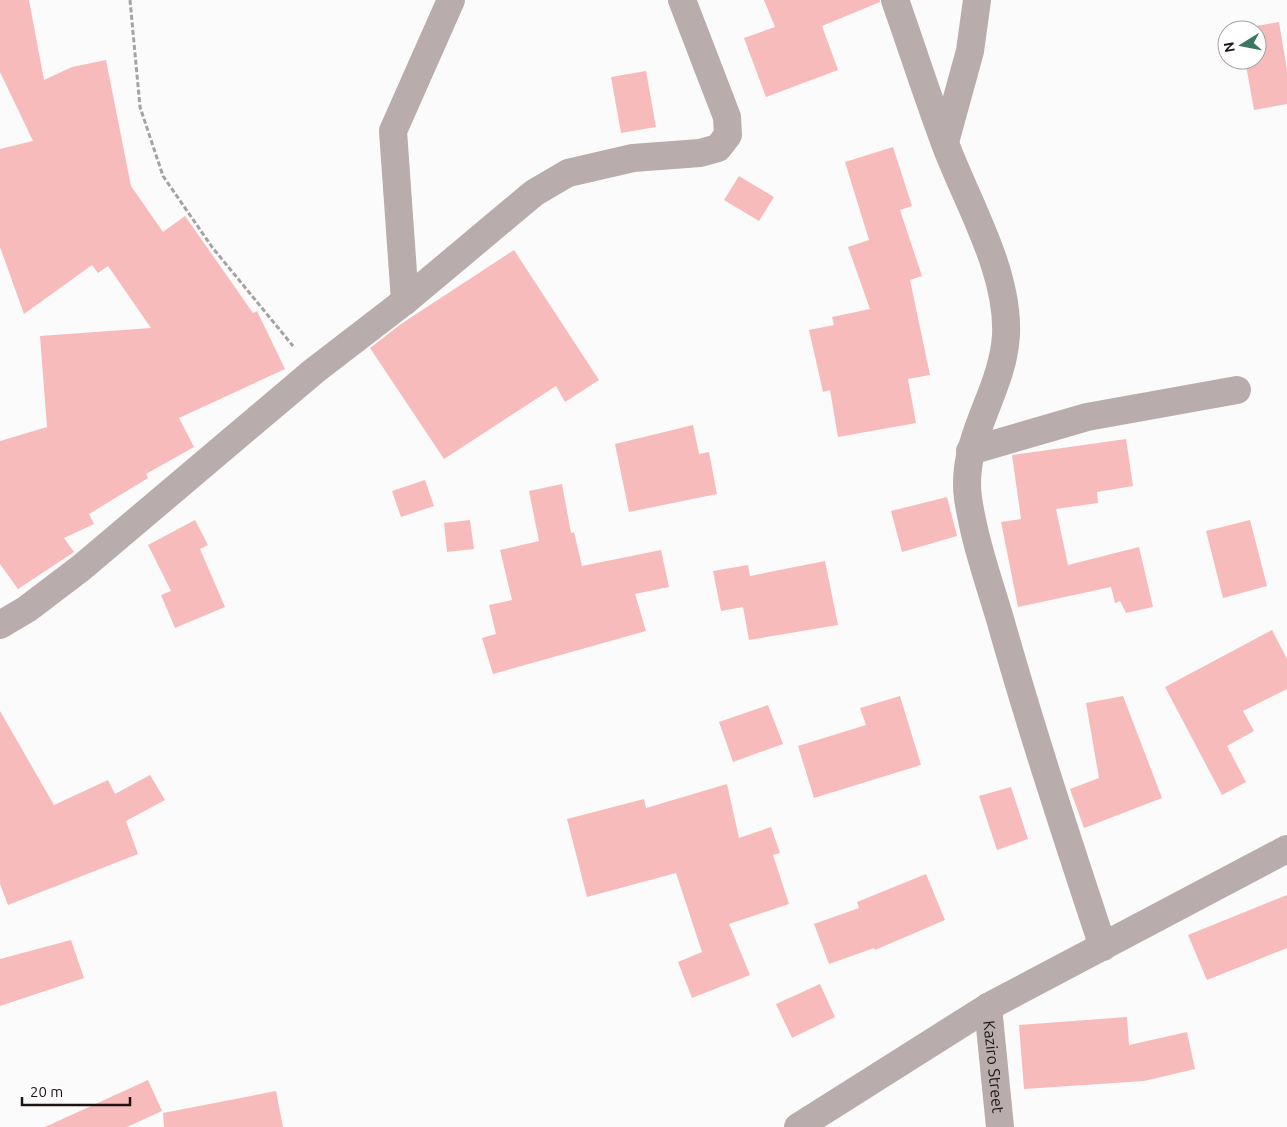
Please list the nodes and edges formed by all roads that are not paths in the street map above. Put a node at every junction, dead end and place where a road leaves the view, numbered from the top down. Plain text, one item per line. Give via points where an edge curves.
1 (451, 0) edge
2 (682, 0) edge
3 (895, 0) edge
4 (977, 0) edge
5 (945, 142) junction
6 (405, 301) junction
7 (1237, 390) dead end
8 (970, 451) junction
9 (0, 625) edge
10 (1287, 849) edge
11 (1103, 947) junction
12 (988, 1007) junction
13 (798, 1127) edge
14 (1000, 1127) edge

1 - 6 street via 393,131
2 - 6 street via 727,117 728,135 718,148 700,153 633,158 568,173 534,193
3 - 5 street
4 - 5 street via 970,51
5 - 8 street via 978,221 1004,303 1006,336 1001,364
6 - 9 street via 314,371 81,568
7 - 8 street via 1087,418
8 - 11 street via 967,480 975,534 1017,684
10 - 11 street
11 - 12 street
12 - 13 street
12 - 14 street, Kaziro Street

